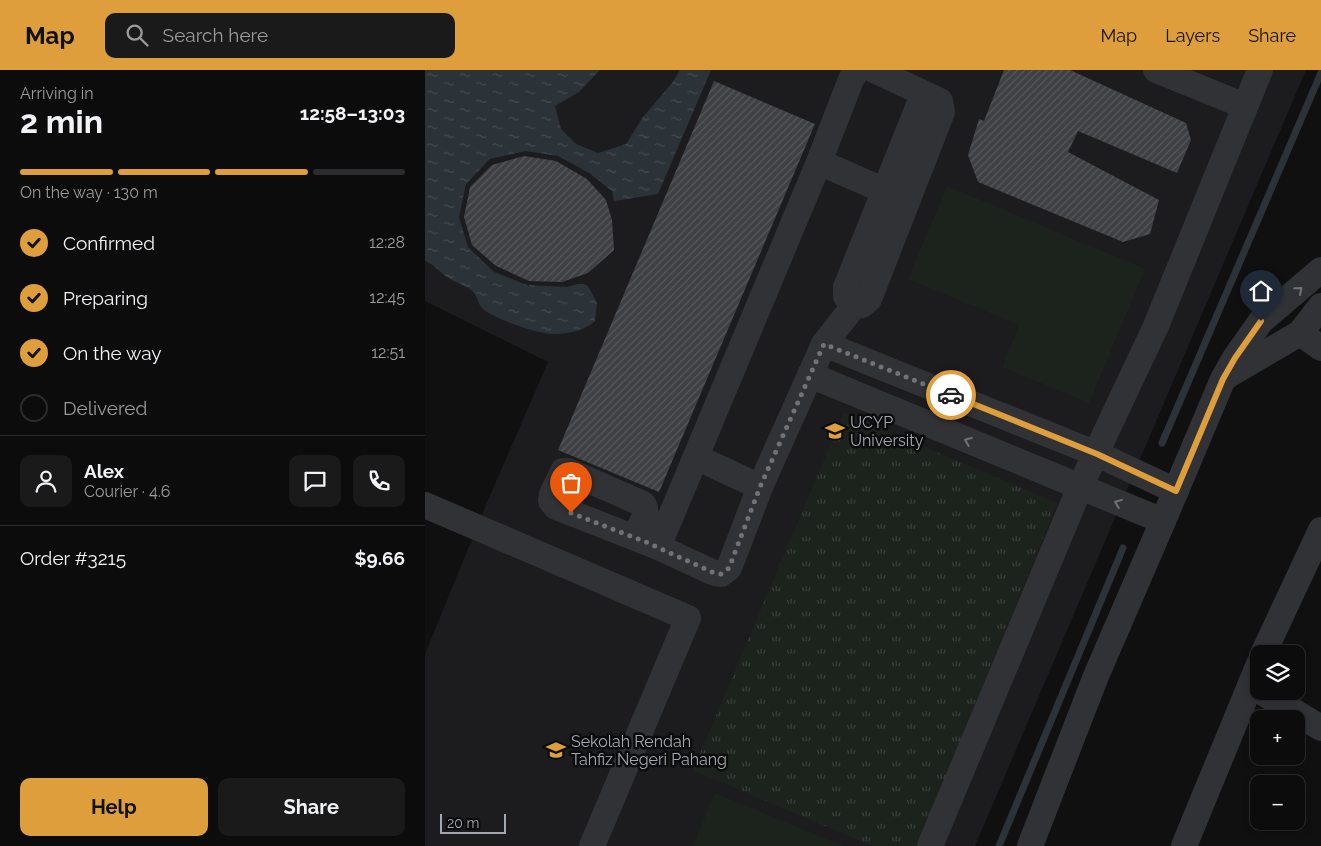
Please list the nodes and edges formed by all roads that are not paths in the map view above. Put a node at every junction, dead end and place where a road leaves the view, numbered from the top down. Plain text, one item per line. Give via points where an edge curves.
1 (858, 70) edge
2 (874, 70) edge
3 (1157, 70) edge
4 (1260, 70) edge
5 (923, 94) junction
6 (1245, 106) junction
7 (819, 162) junction
8 (885, 191) junction
9 (1321, 270) edge
10 (1321, 306) edge
11 (853, 307) junction
12 (1300, 333) junction
13 (824, 344) junction
14 (1321, 348) edge
15 (810, 375) junction
16 (1223, 379) junction
17 (1097, 454) junction
18 (696, 457) junction
19 (760, 487) junction
20 (1081, 487) junction
21 (1176, 491) junction
22 (425, 505) edge
23 (1163, 521) junction
24 (1321, 530) edge
25 (634, 537) dead end
26 (657, 547) junction
27 (1267, 645) edge
28 (1250, 699) edge
29 (1281, 700) edge
30 (1321, 728) edge
31 (592, 846) edge
32 (930, 846) edge
33 (1030, 846) edge
34 (1184, 846) edge

1 - 7 street via 852,76
2 - 5 street
3 - 6 street
4 - 6 street
5 - 8 street
5 - 11 street via 940,101 942,112 869,299
6 - 17 street via 1156,326
7 - 8 street
7 - 18 street
8 - 11 street via 846,287
16 -> 9 street via 1261,321
10 - 12 street
11 - 13 street
12 - 14 street
12 - 16 street
13 - 15 street
13 - 17 street
15 - 19 street
20 -> 15 street
16 - 21 street
17 - 20 street
17 - 21 street
18 - 19 street
18 - 26 street
19 - 26 street via 729,568 721,574
23 -> 20 street
20 - 32 street
21 - 23 street
22 - 31 street via 688,618
23 - 33 street via 1096,676
24 - 27 street
25 - 26 street
28 - 34 street
29 - 30 street

